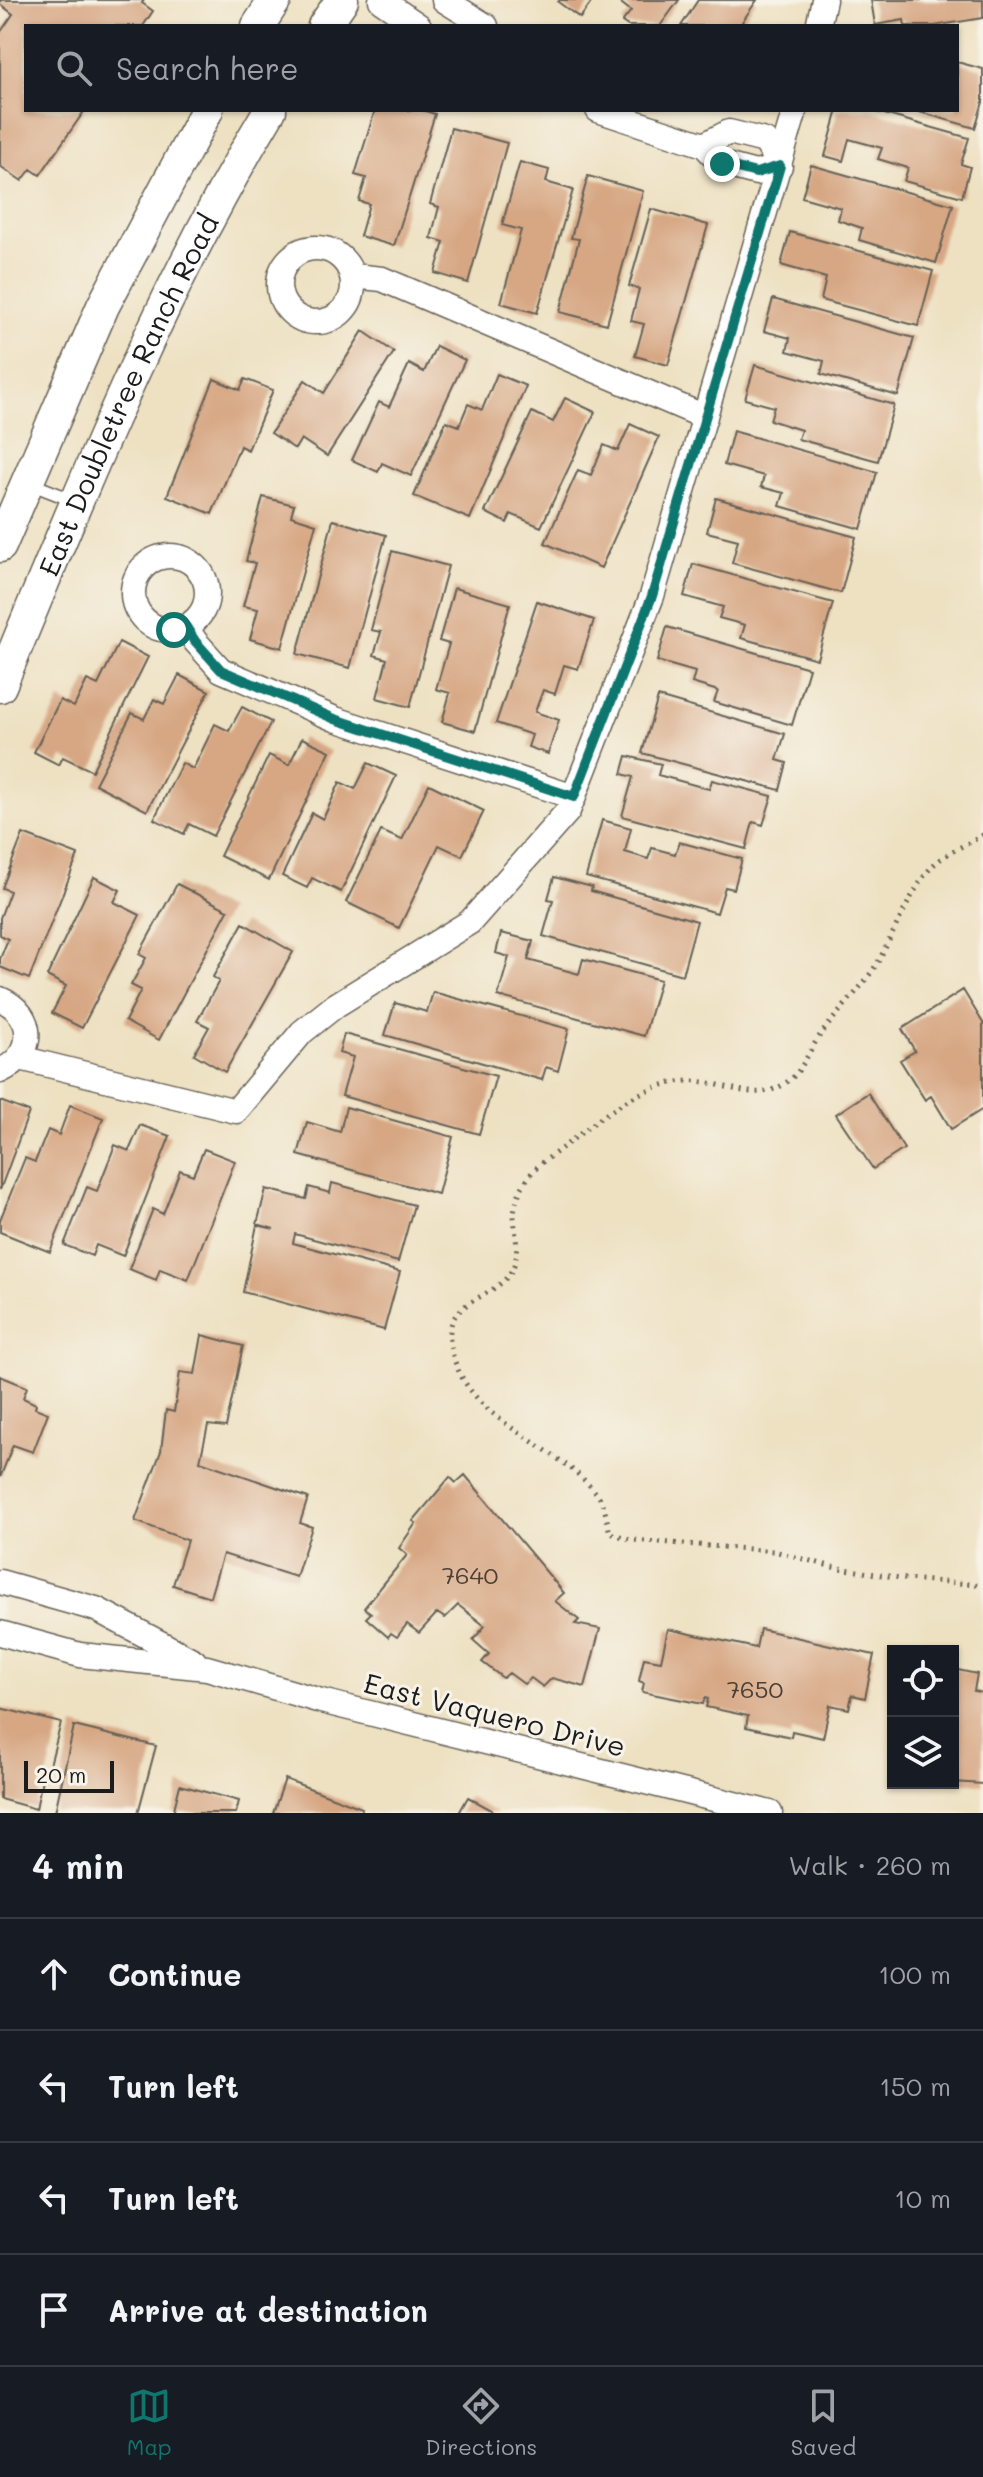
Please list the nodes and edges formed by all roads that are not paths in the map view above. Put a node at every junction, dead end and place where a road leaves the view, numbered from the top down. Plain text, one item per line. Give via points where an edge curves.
1 (275, 0) edge
2 (342, 0) edge
3 (381, 0) edge
4 (444, 0) edge
5 (824, 0) edge
6 (259, 24) edge
7 (325, 24) edge
8 (416, 24) edge
9 (483, 24) edge
10 (818, 24) edge
11 (206, 112) edge
12 (269, 112) edge
13 (604, 112) edge
14 (794, 112) edge
15 (704, 145) junction
16 (780, 166) junction
17 (353, 276) dead end
18 (705, 417) junction
19 (26, 482) junction
20 (76, 501) junction
21 (0, 546) edge
22 (186, 627) dead end
23 (0, 686) edge
24 (574, 797) junction
25 (0, 999) edge
26 (10, 1064) edge
27 (0, 1582) edge
28 (0, 1633) edge
29 (207, 1668) junction
30 (770, 1813) edge

1 - 6 main road
2 - 7 main road
3 - 8 street
4 - 9 street
5 - 10 street
11 - 19 main road, East Doubletree Ranch Road via 103,306
12 - 20 main road, East Doubletree Ranch Road via 197,239
13 - 15 street
14 - 16 street
15 - 16 street via 722,164 756,173
15 - 16 street via 729,132 765,141
16 - 18 street
17 - 18 street via 382,279
18 - 24 street via 652,596
19 - 20 lane
19 - 21 main road, East Doubletree Ranch Road
20 - 23 main road, East Doubletree Ranch Road
22 - 24 street via 221,670 335,719
24 - 26 street via 568,811 470,922 302,1032 236,1111
25 - 26 street via 12,1004 28,1035
27 - 29 street, East Vaquero Drive via 96,1609
28 - 29 street, East Vaquero Drive via 80,1655
29 - 30 street, East Vaquero Drive

